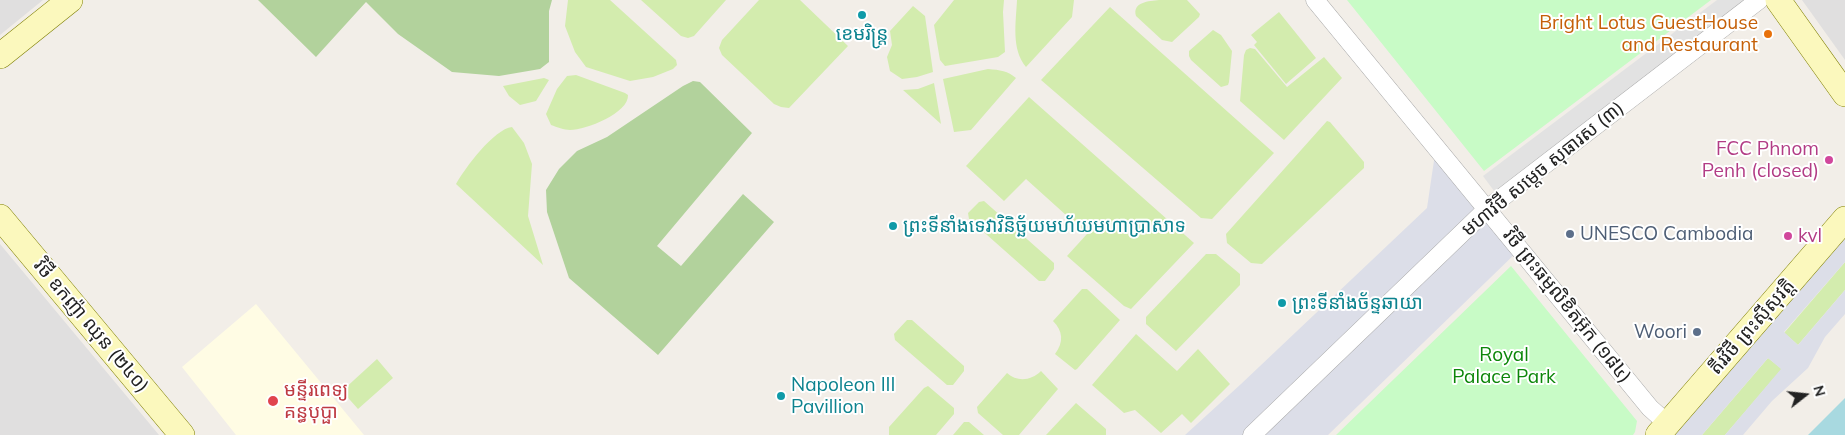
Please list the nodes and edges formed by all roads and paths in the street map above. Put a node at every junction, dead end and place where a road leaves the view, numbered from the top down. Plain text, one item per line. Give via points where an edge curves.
1 (70, 0) edge
2 (1315, 0) edge
3 (1758, 0) edge
4 (1778, 0) edge
5 (0, 56) edge
6 (1845, 94) edge
7 (1487, 209) junction
8 (0, 217) edge
9 (1845, 219) edge
10 (1663, 429) edge
11 (182, 435) edge
12 (1252, 435) edge

1 - 5 street
2 - 7 street, វិថី ព្រះធម្មលិខិតអ៊ុក (១៨៤)
3 - 7 street, មហាវិថី សម្តេច សុធារស (៣)
4 - 6 street
7 - 10 street, វិថី ព្រះធម្មលិខិតអ៊ុក (១៨៤) via 1650,408
7 - 12 street, មហាវិថី សម្តេច សុធារស (៣)
8 - 11 street, វិថី ឧកញ៉ា ឈុន (២៤០)
9 - 10 street, តីរវិថី ព្រះស៊ីសុវត្តិ

